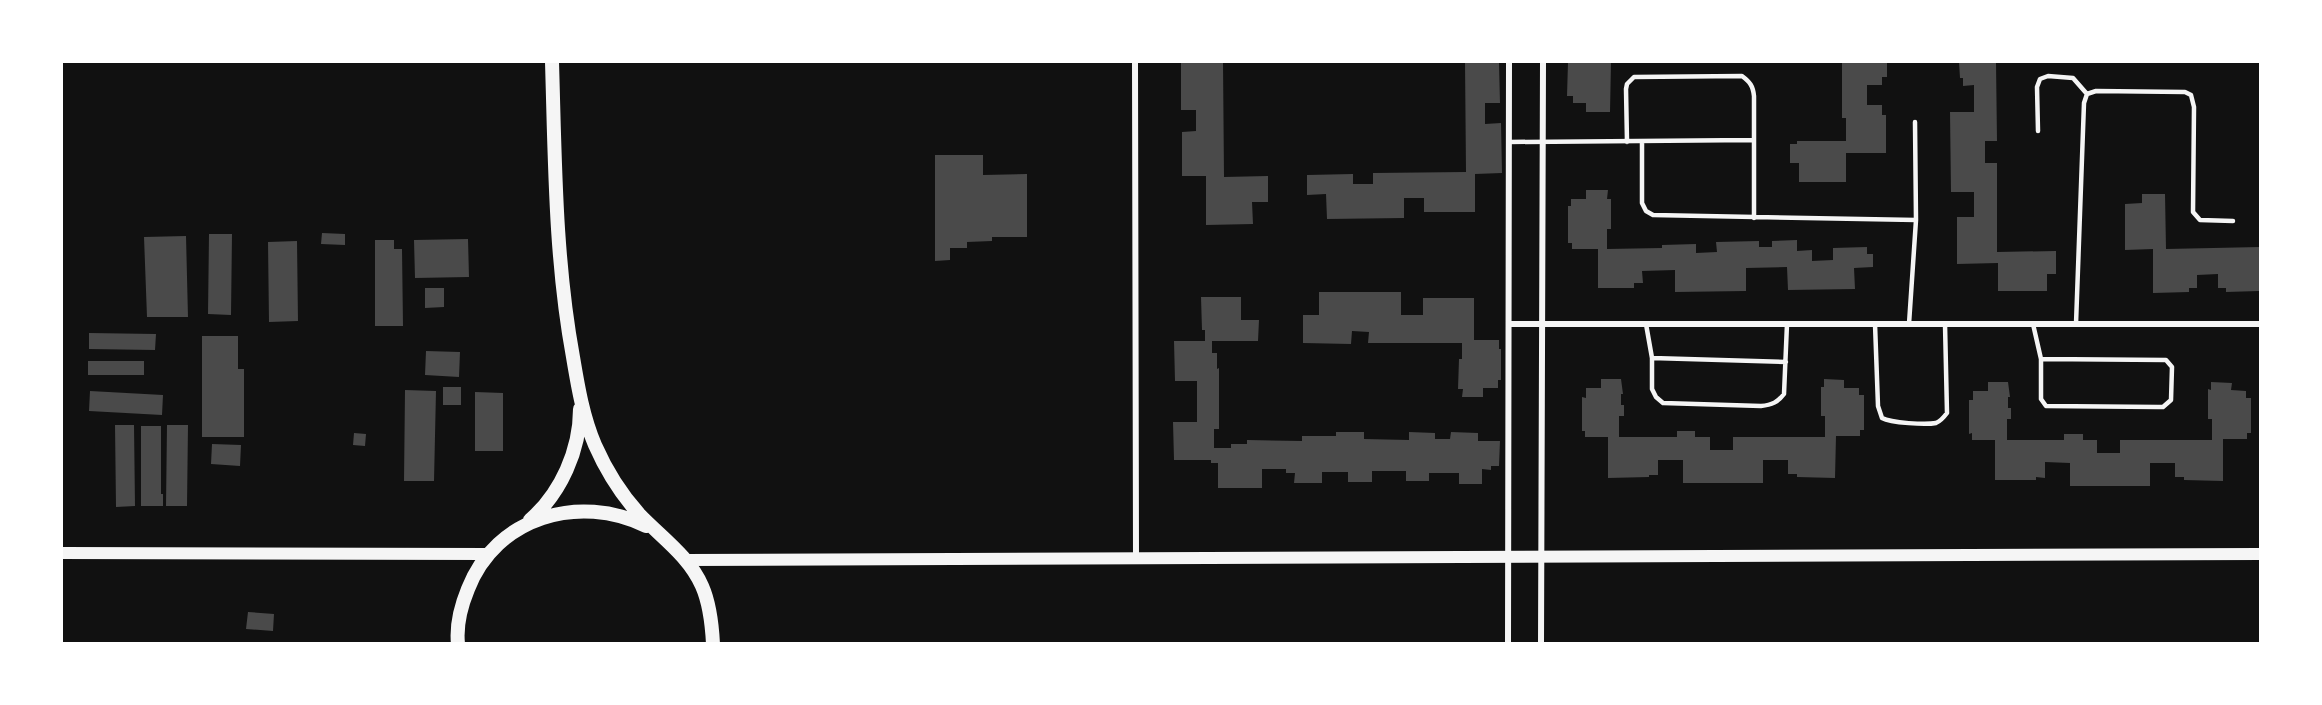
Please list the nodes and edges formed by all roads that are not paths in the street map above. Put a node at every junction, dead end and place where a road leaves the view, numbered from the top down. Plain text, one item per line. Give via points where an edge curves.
1 (552, 62) edge
2 (1135, 62) edge
3 (1509, 62) edge
4 (1543, 62) edge
5 (2086, 94) junction
6 (1915, 122) dead end
7 (2038, 131) dead end
8 (1753, 140) junction
9 (1509, 142) junction
10 (1627, 142) junction
11 (1642, 142) junction
12 (1543, 143) junction
13 (1754, 218) junction
14 (1916, 220) junction
15 (2233, 221) dead end
16 (1509, 324) junction
17 (1543, 324) junction
18 (1646, 324) junction
19 (1787, 324) junction
20 (1875, 324) junction
21 (1909, 324) junction
22 (1945, 324) junction
23 (2034, 324) junction
24 (2076, 324) junction
25 (2260, 324) edge
26 (1652, 358) junction
27 (2041, 359) junction
28 (1786, 362) junction
29 (579, 392) junction
30 (521, 527) junction
31 (658, 532) junction
32 (62, 553) edge
33 (488, 554) junction
34 (2260, 554) edge
35 (1508, 557) junction
36 (1542, 557) junction
37 (1136, 559) junction
38 (687, 560) junction
39 (458, 644) edge
40 (713, 644) edge
41 (1508, 644) edge
42 (1541, 644) edge

1 - 29 main road via 560,262
2 - 37 street
3 - 9 street
4 - 12 street
5 - 7 lane via 2073,78 2040,79
5 - 15 lane via 2096,91 2191,95 2193,212 2200,220
5 - 24 lane
6 - 14 lane
8 - 10 lane via 1753,88 1742,76 1639,77 1627,84
8 - 11 lane
8 - 13 lane
9 - 12 lane
9 - 16 street
10 - 11 lane
10 - 12 lane
11 - 13 lane via 1642,203 1646,211 1662,217
12 - 17 street
13 - 14 lane
14 - 21 lane
16 - 17 street
16 - 35 street
17 - 18 street
17 - 36 street
18 - 19 street
18 - 26 lane
19 - 20 street
19 - 28 lane
20 - 21 street
20 - 22 lane via 1879,412 1887,421 1929,423 1936,423 1947,413
21 - 22 street
22 - 23 street
23 - 24 street
23 - 27 lane
24 - 25 street
26 - 28 lane
26 - 28 lane via 1652,389 1663,403 1672,404 1770,405 1784,394
27 - 27 lane via 2041,399 2046,406 2163,407 2171,400 2172,367 2166,360
29 - 30 main road via 580,418 568,468 540,511
29 - 31 main road via 607,469
30 - 31 main road via 554,513 590,510 626,516
30 - 33 main road
31 - 38 main road
32 - 33 main road
33 - 39 main road via 461,606
34 - 36 main road
35 - 36 main road
35 - 37 main road
35 - 41 street
36 - 42 street
37 - 38 main road
38 - 40 main road via 702,586 711,614

